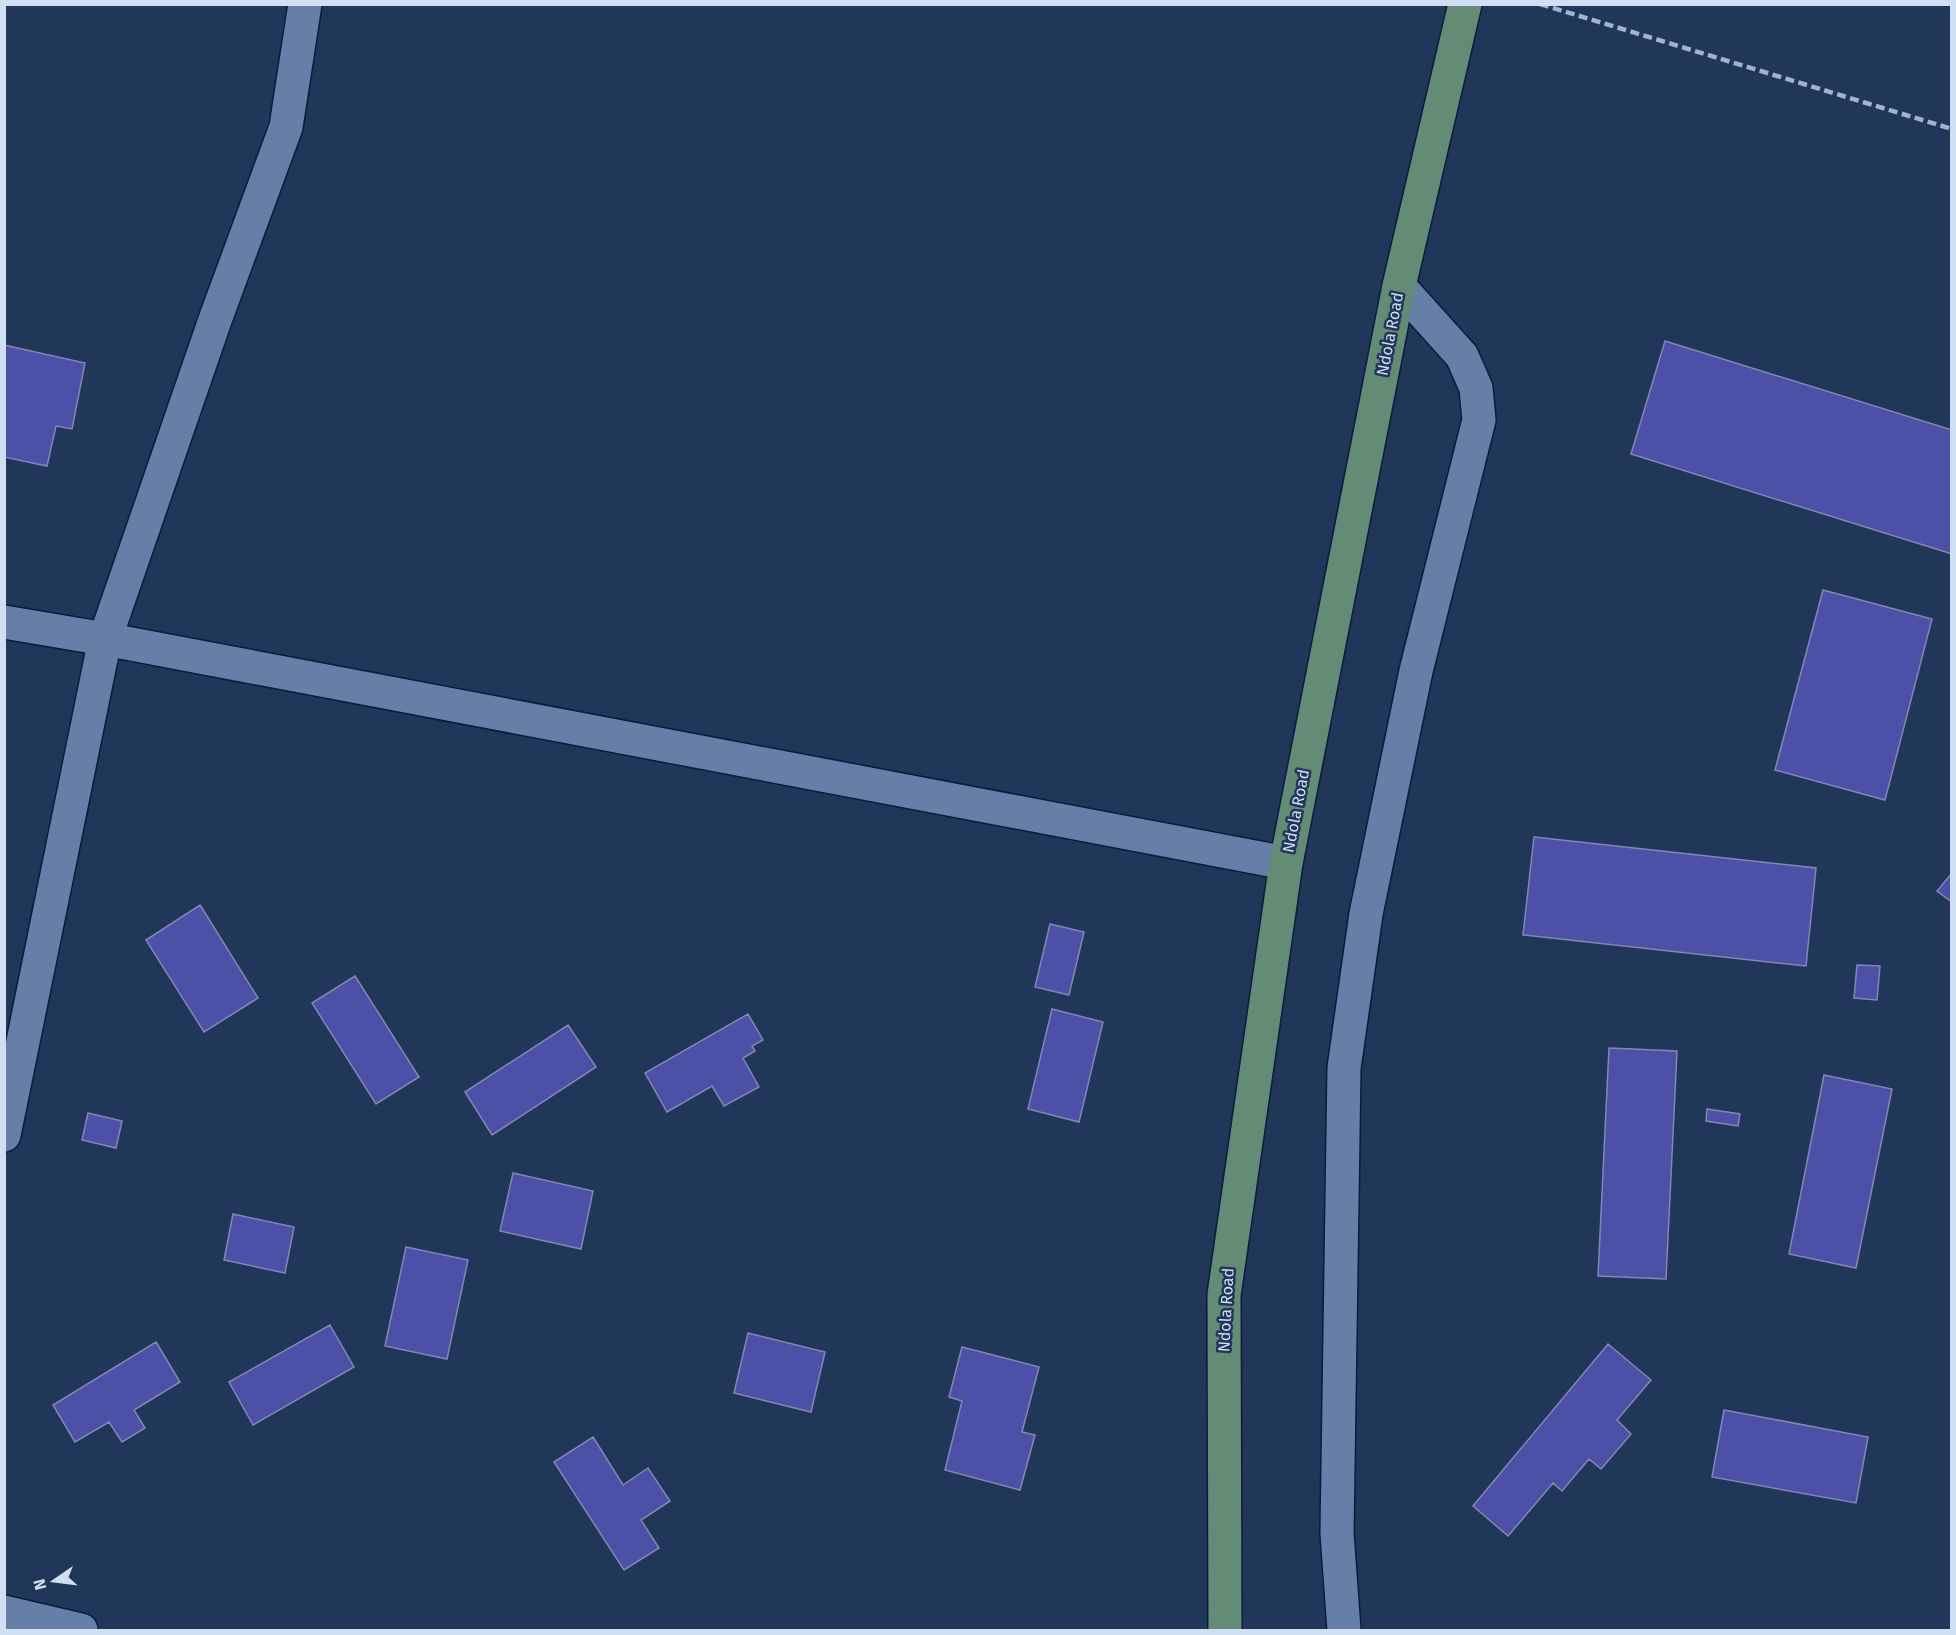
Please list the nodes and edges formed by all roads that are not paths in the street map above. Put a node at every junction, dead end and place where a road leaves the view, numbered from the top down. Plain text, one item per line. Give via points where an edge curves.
1 (306, 4) edge
2 (1465, 4) edge
3 (1399, 286) junction
4 (4, 622) edge
5 (105, 639) junction
6 (1286, 863) junction
7 (4, 1135) edge
8 (4, 1612) edge
9 (81, 1630) edge
10 (1225, 1630) edge
11 (1344, 1630) edge

1 - 5 street via 286,127
2 - 3 main road, Ndola Road
3 - 6 main road, Ndola Road
3 - 11 street via 1462,356 1476,388 1479,420 1416,671 1366,914 1344,1068 1337,1533
4 - 5 street
5 - 6 street
5 - 7 street
6 - 10 main road, Ndola Road via 1224,1294
8 - 9 street

